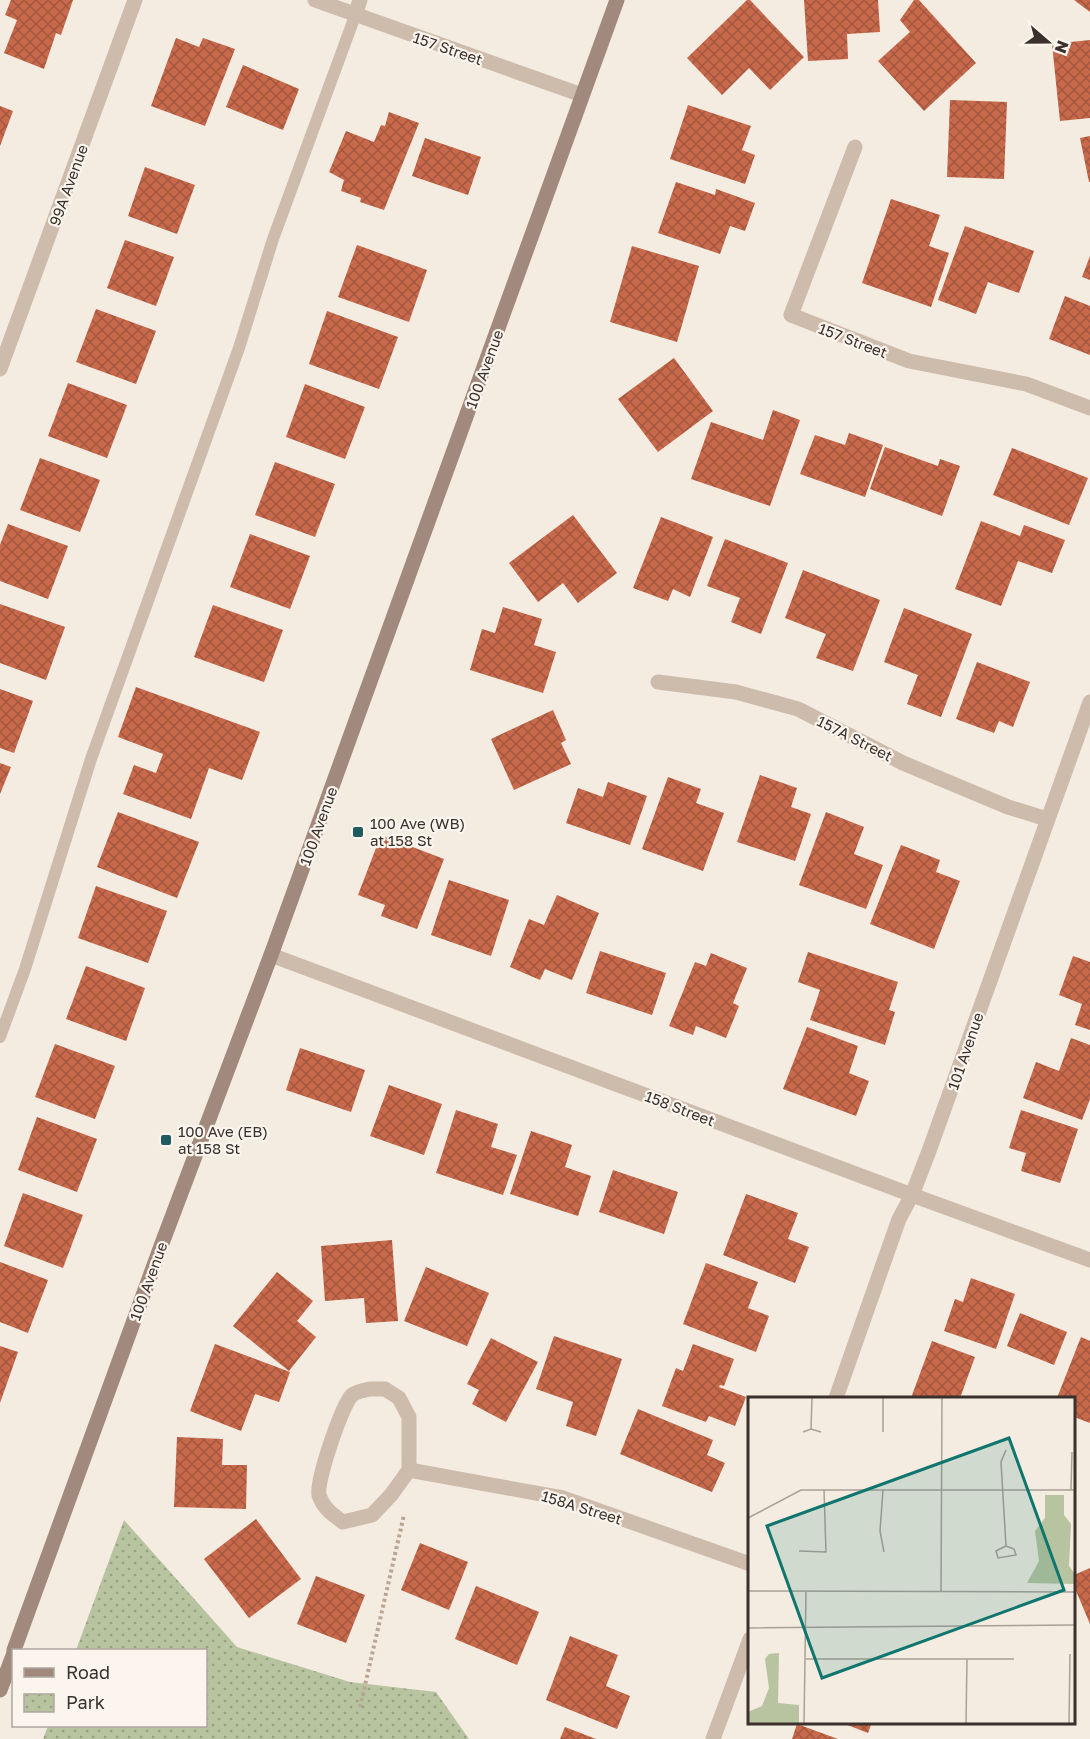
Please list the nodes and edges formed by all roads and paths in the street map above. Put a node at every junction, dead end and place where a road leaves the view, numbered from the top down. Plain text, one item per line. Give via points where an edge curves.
1 (135, 0) edge
2 (315, 0) edge
3 (360, 0) edge
4 (617, 0) edge
5 (355, 16) junction
6 (582, 95) junction
7 (855, 147) dead end
8 (0, 369) edge
9 (1090, 408) edge
10 (658, 682) dead end
11 (1090, 702) edge
12 (1047, 819) junction
13 (271, 955) junction
14 (0, 1036) edge
15 (912, 1195) junction
16 (1090, 1260) edge
17 (836, 1397) edge
18 (409, 1470) junction
19 (405, 1512) dead end
20 (748, 1563) edge
21 (748, 1644) edge
22 (15, 1649) edge
23 (12, 1657) edge
24 (0, 1690) edge
25 (360, 1707) dead end
26 (713, 1739) edge

1 - 8 street, 99A Avenue
2 - 5 street, 157 Street
3 - 5 street
4 - 6 main road, 100 Avenue
5 - 6 street, 157 Street
5 - 14 lane via 91,759
6 - 13 main road, 100 Avenue
7 - 9 street, 157 Street via 791,315 909,361 1026,384
10 - 12 street, 157A Street via 736,692 798,709 903,763
11 - 12 street, 101 Avenue
12 - 15 street, 101 Avenue
13 - 15 street, 158 Street
13 - 22 main road, 100 Avenue
15 - 16 street, 158 Street
15 - 17 street, 101 Avenue via 899,1219
18 - 18 street via 372,1515 343,1522 329,1512 319,1496 318,1482 342,1412 353,1395 370,1389 385,1389 399,1398 409,1417
18 - 20 street, 158A Street via 563,1498
19 - 25 path
21 - 26 street
23 - 24 main road, 100 Avenue

